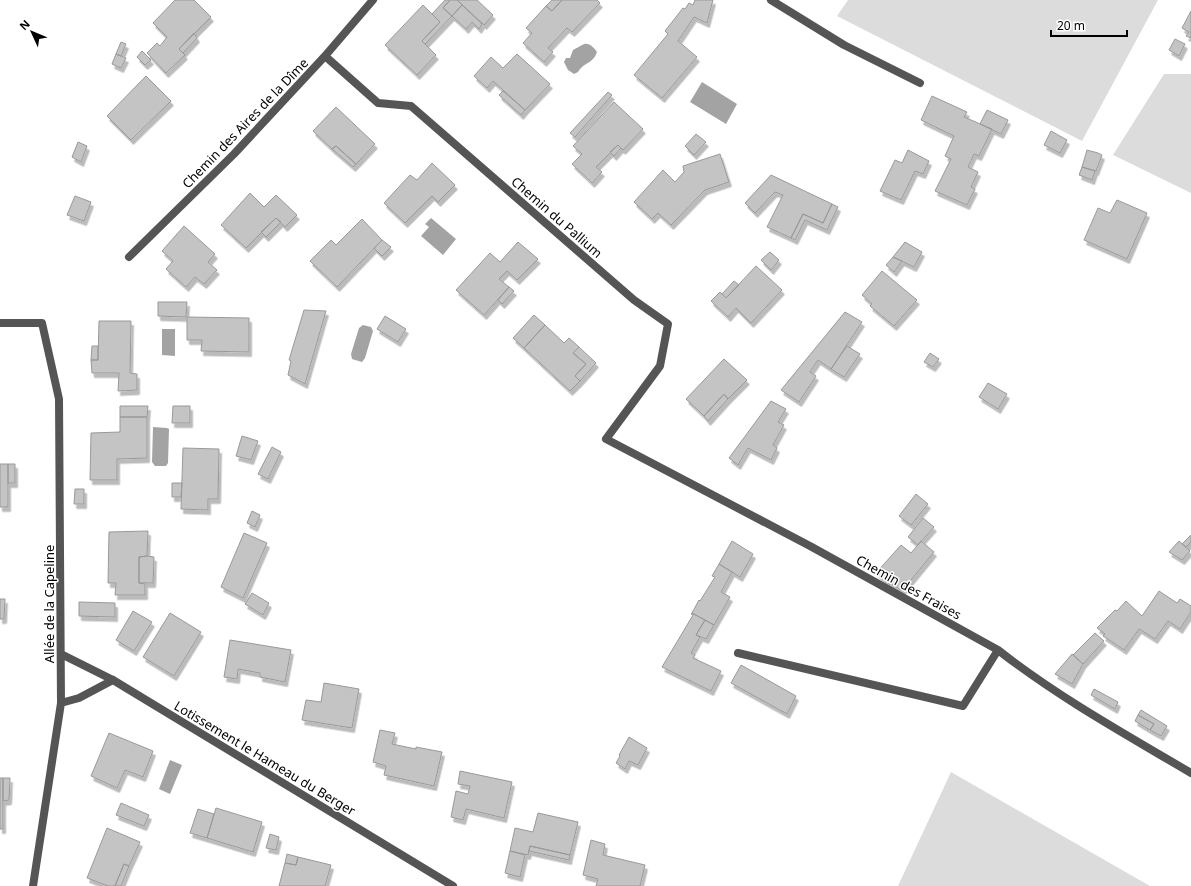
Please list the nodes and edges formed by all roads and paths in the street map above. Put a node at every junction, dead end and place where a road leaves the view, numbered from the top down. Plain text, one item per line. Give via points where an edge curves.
1 (373, 0) edge
2 (771, 0) edge
3 (325, 56) junction
4 (920, 83) dead end
5 (129, 258) dead end
6 (0, 322) edge
7 (606, 439) joint
8 (998, 650) junction
9 (738, 653) dead end
10 (61, 654) junction
11 (113, 680) junction
12 (61, 703) junction
13 (1191, 772) edge
14 (33, 886) edge
15 (453, 886) edge

1 - 3 street, Chemin des Aires de la Dîme
2 - 4 street via 844,45
3 - 5 street, Chemin des Aires de la Dîme via 234,154
3 - 7 street, Chemin du Pallium via 378,103 411,106 634,300 668,324 660,366
6 - 10 street, Allée de la Capeline via 42,323 59,399
7 - 8 street, Chemin des Fraises via 810,546
8 - 9 street via 963,706
8 - 13 street, Chemin des Fraises via 1074,704
10 - 11 street, Lotissement le Hameau du Berger
10 - 12 street, Allée de la Capeline
11 - 12 street via 79,698
11 - 15 street, Lotissement le Hameau du Berger
12 - 14 street, Allée de la Capeline

